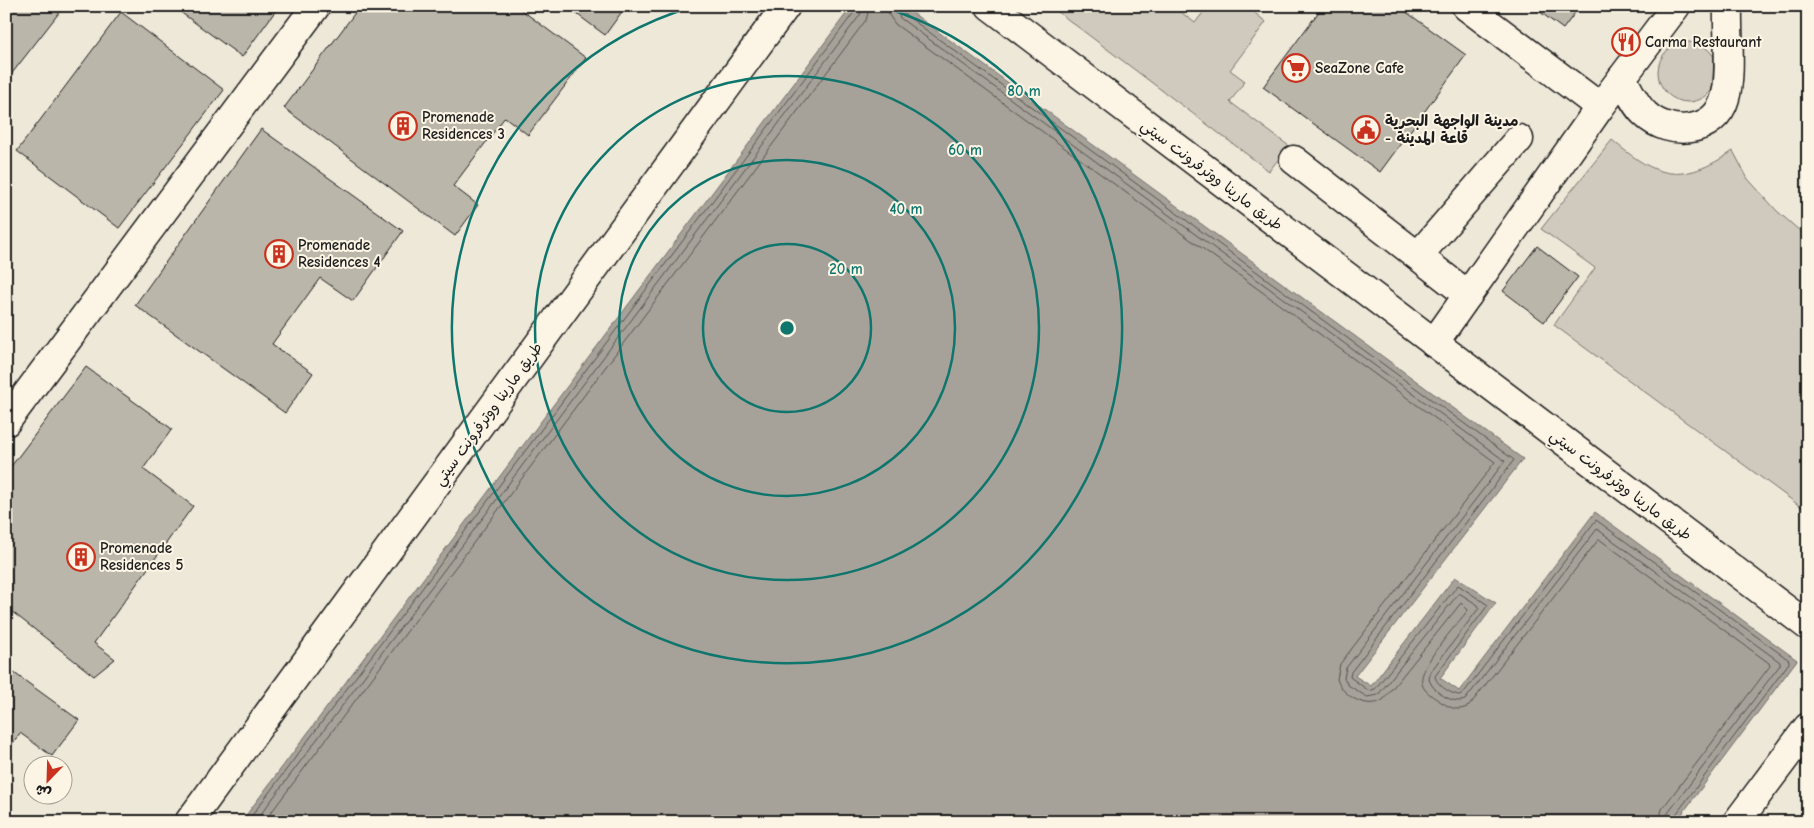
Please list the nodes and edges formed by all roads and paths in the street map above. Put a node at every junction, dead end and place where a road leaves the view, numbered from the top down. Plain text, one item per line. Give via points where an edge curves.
1 (316, 6) edge
2 (786, 6) edge
3 (990, 6) edge
4 (1466, 6) edge
5 (1676, 6) edge
6 (1728, 6) edge
7 (1622, 78) junction
8 (1600, 107) junction
9 (1519, 139) dead end
10 (1294, 160) dead end
11 (1418, 256) junction
12 (1468, 295) junction
13 (1434, 343) junction
14 (6, 422) edge
15 (1808, 626) edge
16 (1808, 727) edge
17 (189, 822) edge
18 (1737, 822) edge

1 - 14 street
2 - 17 street, طريق مارينا ووترفرونت سيتي
3 - 13 street, طريق مارينا ووترفرونت سيتي
4 - 8 street
5 - 7 street
6 - 7 street via 1725,98 1717,115 1702,125 1683,130 1656,123 1643,112
7 - 8 street
8 - 12 street
9 - 11 street
10 - 11 street
11 - 12 street
12 - 13 street
13 - 15 street, طريق مارينا ووترفرونت سيتي
16 - 18 street

